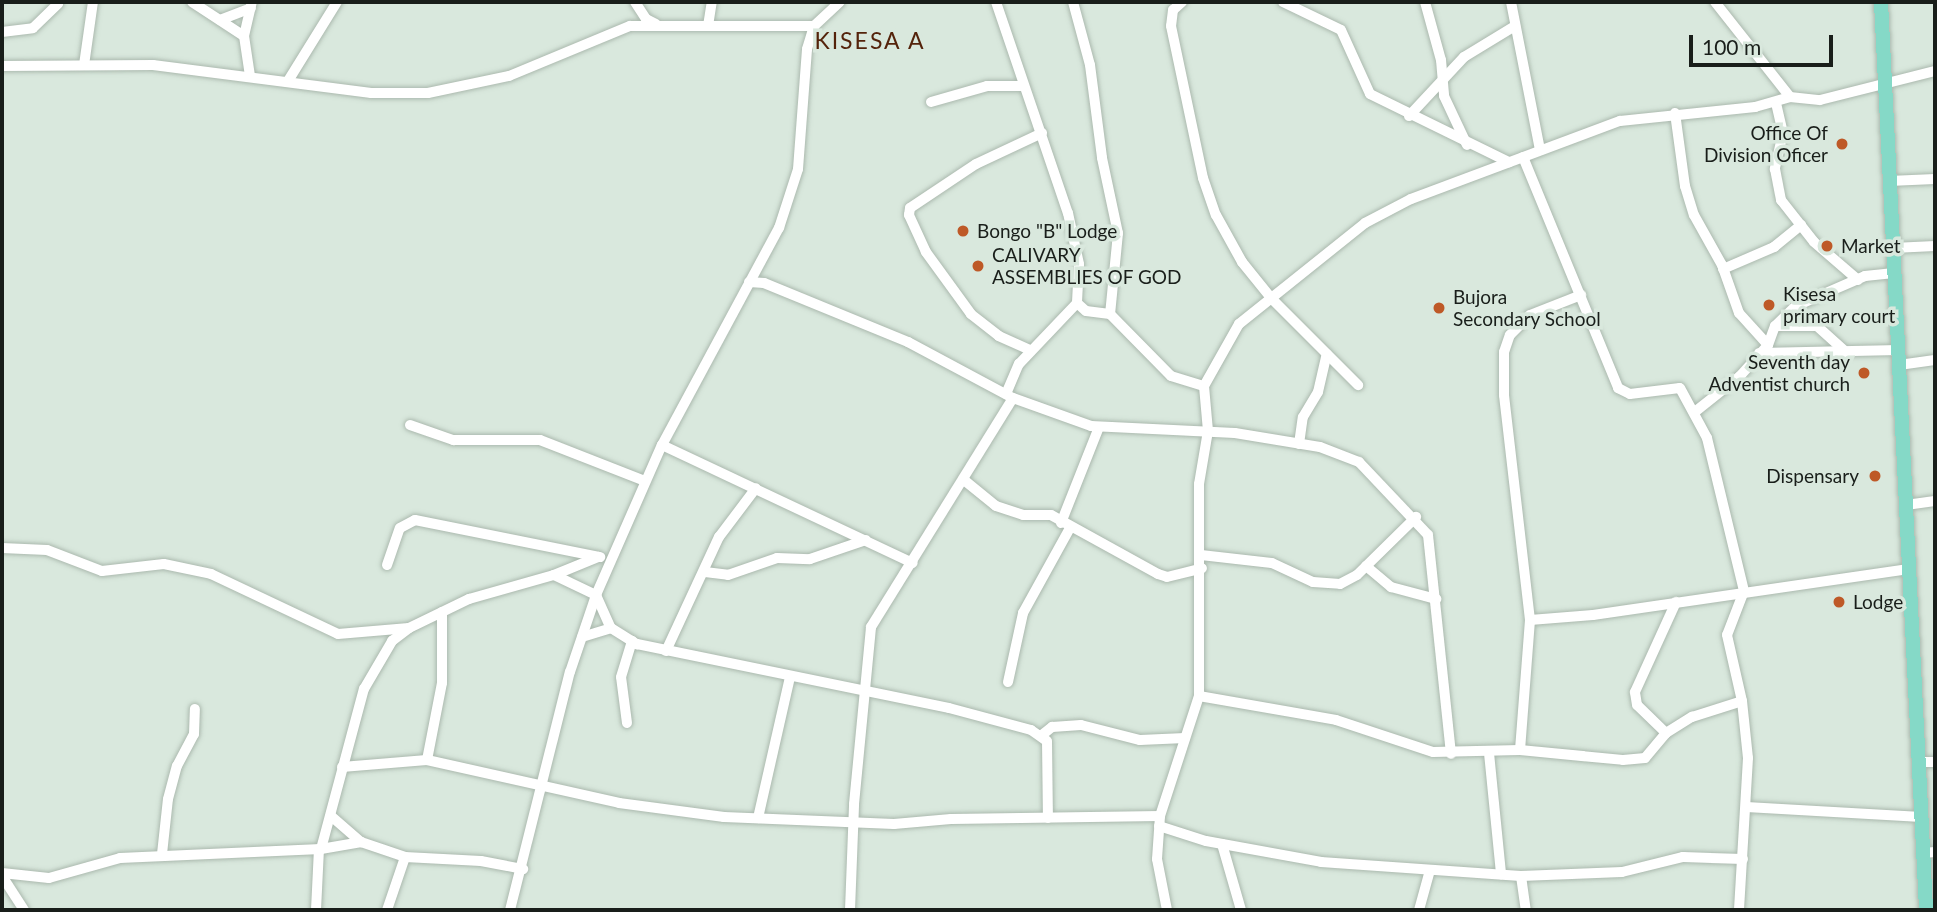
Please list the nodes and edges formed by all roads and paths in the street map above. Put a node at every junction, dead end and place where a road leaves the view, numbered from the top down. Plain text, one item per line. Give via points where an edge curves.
1 (93, 2) edge
2 (192, 2) edge
3 (337, 2) edge
4 (635, 2) edge
5 (712, 2) edge
6 (840, 2) edge
7 (996, 2) edge
8 (1073, 2) edge
9 (1182, 2) edge
10 (1283, 2) edge
11 (1424, 2) edge
12 (1511, 2) edge
13 (1715, 2) edge
14 (1881, 2) edge
15 (58, 4) dead end
16 (252, 5) edge
17 (220, 20) junction
18 (658, 25) junction
19 (708, 26) junction
20 (814, 26) junction
21 (1515, 26) junction
22 (2, 32) edge
23 (244, 36) junction
24 (84, 65) junction
25 (2, 66) edge
26 (1017, 71) junction
27 (1935, 71) edge
28 (250, 76) junction
29 (1441, 78) junction
30 (288, 81) junction
31 (1884, 82) junction
32 (1008, 84) junction
33 (1023, 86) junction
34 (1790, 97) junction
35 (931, 102) dead end
36 (1776, 103) junction
37 (1675, 113) junction
38 (1409, 116) junction
39 (1042, 133) junction
40 (1466, 145) junction
41 (1540, 150) junction
42 (1523, 157) junction
43 (1509, 162) junction
44 (1935, 179) edge
45 (1889, 181) junction
46 (1801, 225) junction
47 (1935, 246) edge
48 (1893, 248) junction
49 (1723, 269) junction
50 (1894, 273) junction
51 (1858, 280) junction
52 (750, 282) junction
53 (1581, 295) junction
54 (1272, 299) junction
55 (1077, 303) junction
56 (1110, 314) junction
57 (1775, 326) junction
58 (1768, 345) junction
59 (1030, 350) junction
60 (1847, 353) junction
61 (1327, 354) junction
62 (1759, 354) junction
63 (1899, 358) junction
64 (1935, 360) edge
65 (1358, 385) dead end
66 (1204, 386) junction
67 (1009, 396) junction
68 (1696, 411) junction
69 (411, 425) dead end
70 (1099, 427) junction
71 (1208, 431) junction
72 (1299, 444) junction
73 (662, 446) junction
74 (964, 480) junction
75 (645, 481) junction
76 (756, 488) junction
77 (1935, 501) edge
78 (1906, 505) junction
79 (1416, 517) junction
80 (1066, 525) junction
81 (867, 540) junction
82 (2, 548) edge
83 (1201, 555) junction
84 (604, 558) junction
85 (913, 563) junction
86 (387, 565) dead end
87 (1366, 566) junction
88 (1202, 568) junction
89 (1909, 569) junction
90 (705, 572) junction
91 (554, 575) junction
92 (1744, 591) junction
93 (596, 595) junction
94 (1436, 599) junction
95 (1676, 602) junction
96 (442, 612) junction
97 (1530, 620) junction
98 (409, 628) junction
99 (611, 628) junction
100 (582, 637) junction
101 (632, 641) junction
102 (666, 651) junction
103 (790, 677) junction
104 (1008, 682) dead end
105 (865, 693) junction
106 (1199, 696) junction
107 (1742, 701) junction
108 (195, 709) dead end
109 (627, 723) dead end
110 (1666, 733) junction
111 (1041, 735) junction
112 (1185, 738) junction
113 (1520, 750) junction
114 (1489, 752) junction
115 (1451, 754) junction
116 (427, 760) junction
117 (1917, 762) junction
118 (1935, 762) edge
119 (342, 767) junction
120 (544, 785) junction
121 (1747, 807) junction
122 (331, 816) junction
123 (1921, 817) junction
124 (758, 818) junction
125 (1048, 818) junction
126 (1160, 821) junction
127 (854, 823) junction
128 (361, 842) junction
129 (1222, 844) junction
130 (320, 849) junction
131 (1929, 853) edge
132 (162, 854) junction
133 (405, 857) junction
134 (1742, 859) junction
135 (523, 869) junction
136 (1430, 870) junction
137 (1501, 874) junction
138 (2, 875) edge
139 (1521, 876) junction
140 (24, 910) edge
141 (316, 910) edge
142 (387, 910) edge
143 (510, 910) edge
144 (850, 910) edge
145 (1167, 910) edge
146 (1241, 910) edge
147 (1419, 910) edge
148 (1526, 910) edge
149 (1739, 910) edge
150 (1926, 910) edge

1 - 24 street
2 - 17 street
3 - 30 street
4 - 18 street via 646,19
5 - 19 street
6 - 20 street
7 - 26 street
8 - 56 street via 1094,85 1102,158 1118,233
9 - 54 street via 1173,10 1171,26 1203,178 1239,257
10 - 38 street via 1341,30 1370,94
11 - 29 street
12 - 21 street
13 - 34 street
14 - 31 main road
15 - 22 street via 33,28
16 - 17 street
16 - 23 street
17 - 23 street
18 - 19 street
18 - 30 street via 629,26 599,36 537,65 473,87 401,94
19 - 20 street
20 - 52 street via 802,83 798,169 779,228
21 - 29 street
21 - 41 street
23 - 28 street
24 - 25 street
24 - 28 street via 153,65
26 - 32 street
26 - 33 street
27 - 31 street
28 - 30 street
29 - 38 street
29 - 40 street via 1452,121
31 - 34 street via 1821,100
31 - 45 main road
32 - 33 street
32 - 35 street
33 - 39 street
34 - 36 street
36 - 37 street
36 - 46 street via 1783,132 1776,190
37 - 41 street via 1620,121
37 - 49 street via 1685,186 1694,215
38 - 40 street
39 - 55 street via 1057,171 1079,264
39 - 59 street via 976,164 910,208 909,215 926,252 971,314 999,336
40 - 43 street
41 - 42 street
42 - 43 street
42 - 53 street
43 - 54 street via 1387,211
44 - 45 street
45 - 48 main road
46 - 49 street via 1774,247
46 - 51 street
47 - 48 street
48 - 50 main road
49 - 58 street via 1739,313
50 - 51 street
50 - 63 main road
51 - 57 street via 1796,306
52 - 67 street via 764,283 908,342
52 - 73 street
53 - 68 street via 1623,393 1679,388
53 - 97 street via 1530,316 1510,335 1504,352 1504,395
54 - 61 street
54 - 66 street via 1239,324
55 - 56 street via 1086,311
55 - 59 street
56 - 66 street via 1171,376
57 - 58 street
57 - 60 street via 1817,326
58 - 62 street
59 - 67 street
60 - 62 street
60 - 63 street
61 - 65 street
61 - 72 street via 1318,393 1303,417
62 - 68 street via 1725,390
63 - 64 street
63 - 78 main road
66 - 71 street
67 - 70 street
67 - 74 street
68 - 92 street
69 - 75 street via 453,440 540,440
70 - 71 street via 1175,434
70 - 80 street
71 - 72 street
71 - 83 street via 1199,484
72 - 79 street via 1359,462
73 - 75 street
73 - 76 street
74 - 80 street via 996,506 1023,515 1046,514
74 - 85 street
75 - 84 street
76 - 81 street
76 - 90 street via 719,537
77 - 78 street
78 - 89 main road
79 - 87 street
79 - 94 street via 1427,535
80 - 88 street via 1167,577
80 - 104 street via 1023,613
81 - 85 street
81 - 90 street via 810,559 777,558 728,575
82 - 98 street via 47,551 102,570 164,564 211,573 338,634
83 - 87 street via 1272,563 1294,575 1340,584
83 - 88 street
84 - 86 street via 415,520 400,528
84 - 91 street
84 - 93 street
85 - 105 street via 871,627
87 - 94 street via 1391,587
88 - 106 street
89 - 92 street
89 - 117 main road
90 - 102 street
91 - 93 street
91 - 96 street via 496,590
92 - 95 street
92 - 107 street via 1727,635
93 - 99 street
93 - 100 street
94 - 115 street
95 - 97 street
95 - 110 street via 1635,692 1637,705
96 - 98 street
96 - 116 street via 442,683
97 - 113 street
98 - 119 street via 380,658 364,689
99 - 100 street
99 - 101 street
100 - 120 street
101 - 102 street
101 - 109 street via 621,677
102 - 103 street
103 - 105 street
103 - 124 street
105 - 111 street via 1014,723
105 - 127 street
106 - 112 street
106 - 115 street via 1336,720 1419,749
107 - 110 street via 1692,717
107 - 121 street
108 - 132 street via 194,734 177,766 168,799
110 - 113 street via 1651,754 1636,760
111 - 112 street via 1067,724 1093,726 1140,740
111 - 125 street via 1048,755
112 - 126 street
113 - 114 street
114 - 115 street
114 - 137 street
116 - 119 street
116 - 120 street
117 - 118 street
117 - 123 main road
119 - 122 street
120 - 124 street via 662,810
120 - 135 street
121 - 123 street
121 - 134 street
122 - 128 street
122 - 130 street
123 - 131 main road
124 - 127 street
125 - 126 street
125 - 127 street
126 - 129 street
126 - 145 street via 1157,859
127 - 144 street
128 - 130 street
128 - 133 street
129 - 136 street via 1321,862
129 - 146 street
130 - 132 street
130 - 141 street
131 - 150 main road
132 - 138 street via 120,858 49,878
133 - 135 street via 481,861
133 - 142 street
134 - 139 street via 1683,858 1622,872
134 - 149 street
135 - 143 street
136 - 137 street
136 - 147 street
137 - 139 street
138 - 140 street
139 - 148 street

